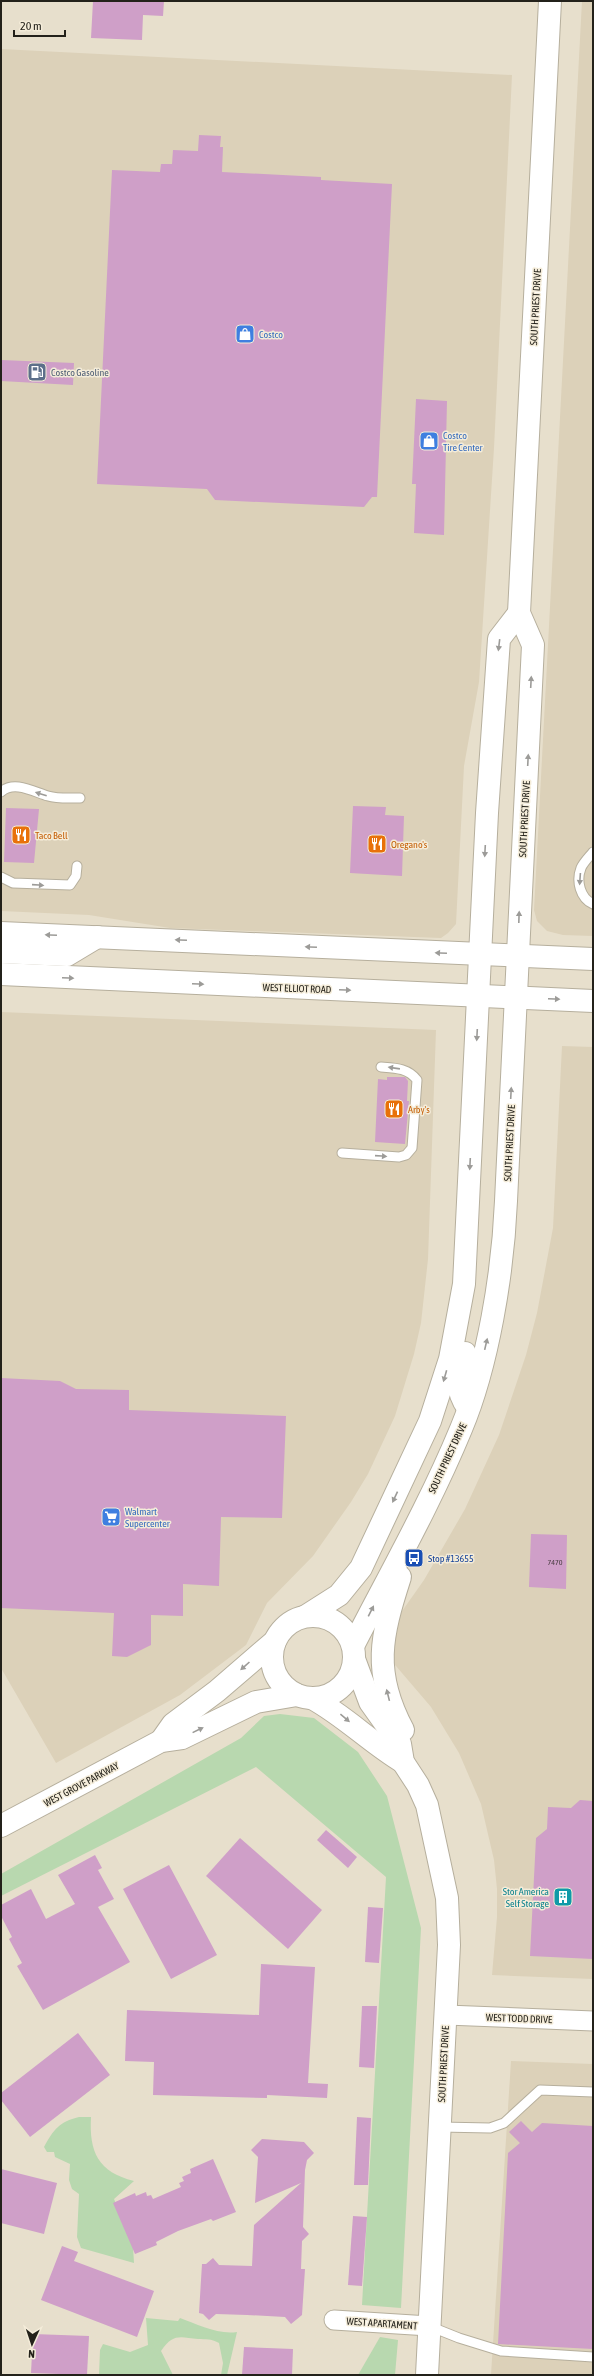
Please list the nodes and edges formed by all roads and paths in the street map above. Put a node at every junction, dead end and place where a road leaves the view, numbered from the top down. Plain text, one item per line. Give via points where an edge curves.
1 (550, 1) edge
2 (519, 613) junction
3 (1, 792) edge
4 (80, 798) dead end
5 (593, 853) edge
6 (77, 866) dead end
7 (1, 878) edge
8 (593, 904) edge
9 (1, 933) edge
10 (97, 937) junction
11 (1, 952) edge
12 (480, 955) junction
13 (517, 956) junction
14 (593, 960) edge
15 (1, 974) edge
16 (479, 996) junction
17 (516, 998) junction
18 (593, 1001) edge
19 (381, 1066) dead end
20 (342, 1153) dead end
21 (464, 1284) junction
22 (468, 1408) junction
23 (418, 1518) junction
24 (306, 1616) junction
25 (275, 1641) junction
26 (354, 1653) junction
27 (304, 1696) junction
28 (161, 1741) junction
29 (403, 1762) junction
30 (418, 1785) junction
31 (1, 1826) edge
32 (446, 2015) junction
33 (593, 2021) edge
34 (593, 2092) edge
35 (440, 2127) junction
36 (334, 2320) dead end
37 (429, 2326) junction
38 (593, 2357) edge
39 (427, 2375) edge

1 - 2 main road, SOUTH PRIEST DRIVE
2 -> 12 main road via 499,639
13 -> 2 main road, SOUTH PRIEST DRIVE via 533,645
4 -> 3 lane via 49,796 14,787 5,788
5 -> 8 lane via 581,868 580,888 583,896
7 -> 6 lane via 13,883 70,885 76,876
10 -> 9 main road
10 - 11 main road via 67,955
12 -> 10 main road
12 - 13 main road
12 - 16 main road
13 - 14 main road
13 - 17 main road, SOUTH PRIEST DRIVE
15 -> 16 main road, WEST ELLIOT ROAD
16 - 17 main road, WEST ELLIOT ROAD
16 -> 21 main road
17 -> 18 main road, WEST ELLIOT ROAD
22 -> 17 main road, SOUTH PRIEST DRIVE via 491,1323 502,1260
20 -> 19 lane via 398,1157 406,1155 412,1148 417,1080 406,1070
21 - 22 main road via 473,1318 458,1389
21 -> 24 main road via 450,1359 430,1421 368,1554 361,1568 339,1595
22 - 23 main road, SOUTH PRIEST DRIVE via 446,1463
26 -> 23 main road, SOUTH PRIEST DRIVE
30 -> 23 main road via 408,1740 392,1709 383,1675 382,1654 385,1625
24 - 25 main road via 292,1621
24 - 26 main road via 318,1616 335,1622 348,1635
25 - 27 main road via 272,1654 275,1672 286,1688
25 -> 28 main road, WEST GROVE PARKWAY via 217,1691 173,1724
26 - 27 main road via 352,1672 336,1691 324,1696
26 - 29 main road, SOUTH PRIEST DRIVE via 370,1702 400,1744
28 -> 27 main road, WEST GROVE PARKWAY via 182,1738 256,1702
27 -> 29 main road, SOUTH PRIEST DRIVE via 337,1712 382,1749
28 - 31 main road, WEST GROVE PARKWAY
29 - 30 main road, SOUTH PRIEST DRIVE
30 - 32 main road, SOUTH PRIEST DRIVE via 427,1805 447,1898 449,1945
32 - 33 street, WEST TODD DRIVE
32 - 35 main road, SOUTH PRIEST DRIVE
34 - 35 lane via 540,2090 504,2123 490,2128
35 - 37 main road, SOUTH PRIEST DRIVE
36 - 37 street, WEST APARTAMENT
37 - 38 lane via 500,2351
37 - 39 main road, SOUTH PRIEST DRIVE

